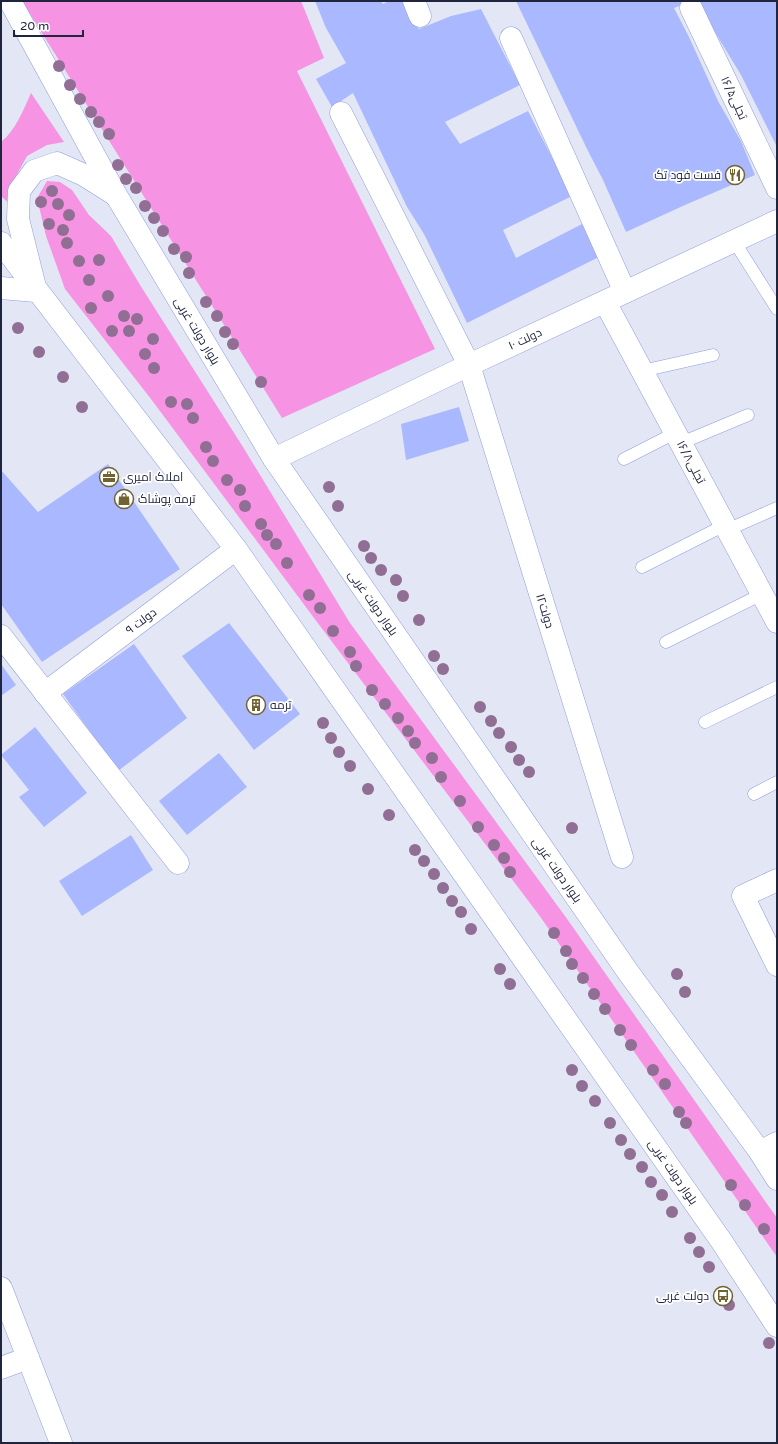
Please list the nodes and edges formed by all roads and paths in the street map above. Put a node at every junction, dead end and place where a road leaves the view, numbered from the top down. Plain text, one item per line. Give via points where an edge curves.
1 (10, 1) edge
2 (692, 8) dead end
3 (511, 38) dead end
4 (341, 113) dead end
5 (777, 188) edge
6 (116, 195) junction
7 (777, 221) edge
8 (734, 241) junction
9 (1, 243) edge
10 (1, 288) edge
11 (36, 291) junction
12 (625, 292) junction
13 (605, 302) junction
14 (777, 309) edge
15 (713, 355) dead end
16 (469, 365) junction
17 (642, 371) junction
18 (748, 415) dead end
19 (678, 438) junction
20 (274, 459) junction
21 (624, 459) dead end
22 (777, 508) edge
23 (726, 528) junction
24 (236, 549) junction
25 (642, 567) dead end
26 (768, 597) edge
27 (777, 622) edge
28 (1, 636) edge
29 (666, 642) dead end
30 (777, 686) edge
31 (45, 692) junction
32 (705, 722) dead end
33 (777, 782) edge
34 (754, 794) dead end
35 (622, 857) dead end
36 (178, 864) dead end
37 (777, 880) edge
38 (777, 965) edge
39 (769, 1148) edge
40 (777, 1179) edge
41 (1, 1288) edge
42 (777, 1326) edge
43 (28, 1358) junction
44 (1, 1368) edge
45 (61, 1443) edge

1 - 6 street, بلوار دولت غربی
2 - 5 street, تجلی۱۶/۵
3 - 12 street
4 - 16 street, ۱۲دولت
6 - 11 street via 84,175 57,163 34,171 19,191 18,219
6 - 20 street, بلوار دولت غربی
7 - 8 street, ۱۰ دولت
8 - 12 street, ۱۰ دولت
8 - 14 lane
9 - 11 street, بلوار دولت غربی
10 - 11 street
11 - 24 street, بلوار دولت غربی
12 - 13 street, ۱۰ دولت
13 - 16 street, ۱۰ دولت
13 - 17 street, تجلی۱۶/۸
15 - 17 lane
16 - 20 street, ۱۰ دولت
16 - 35 street, ۱۲دولت
17 - 19 street, تجلی۱۶/۸
18 - 19 lane
19 - 21 lane
19 - 23 street, تجلی۱۶/۸
20 - 39 street, بلوار دولت غربی via 628,972
22 - 23 lane
23 - 25 lane
23 - 26 street, تجلی۱۶/۸
24 - 31 street, ۹ دولت
24 - 42 street, بلوار دولت غربی via 718,1236
26 - 27 street, تجلی۱۶/۸
26 - 29 lane
28 - 31 street
30 - 32 lane
31 - 36 street
33 - 34 lane
37 - 38 street via 743,896
39 - 40 street, بلوار دولت غربی
41 - 43 street
43 - 44 street
43 - 45 street

